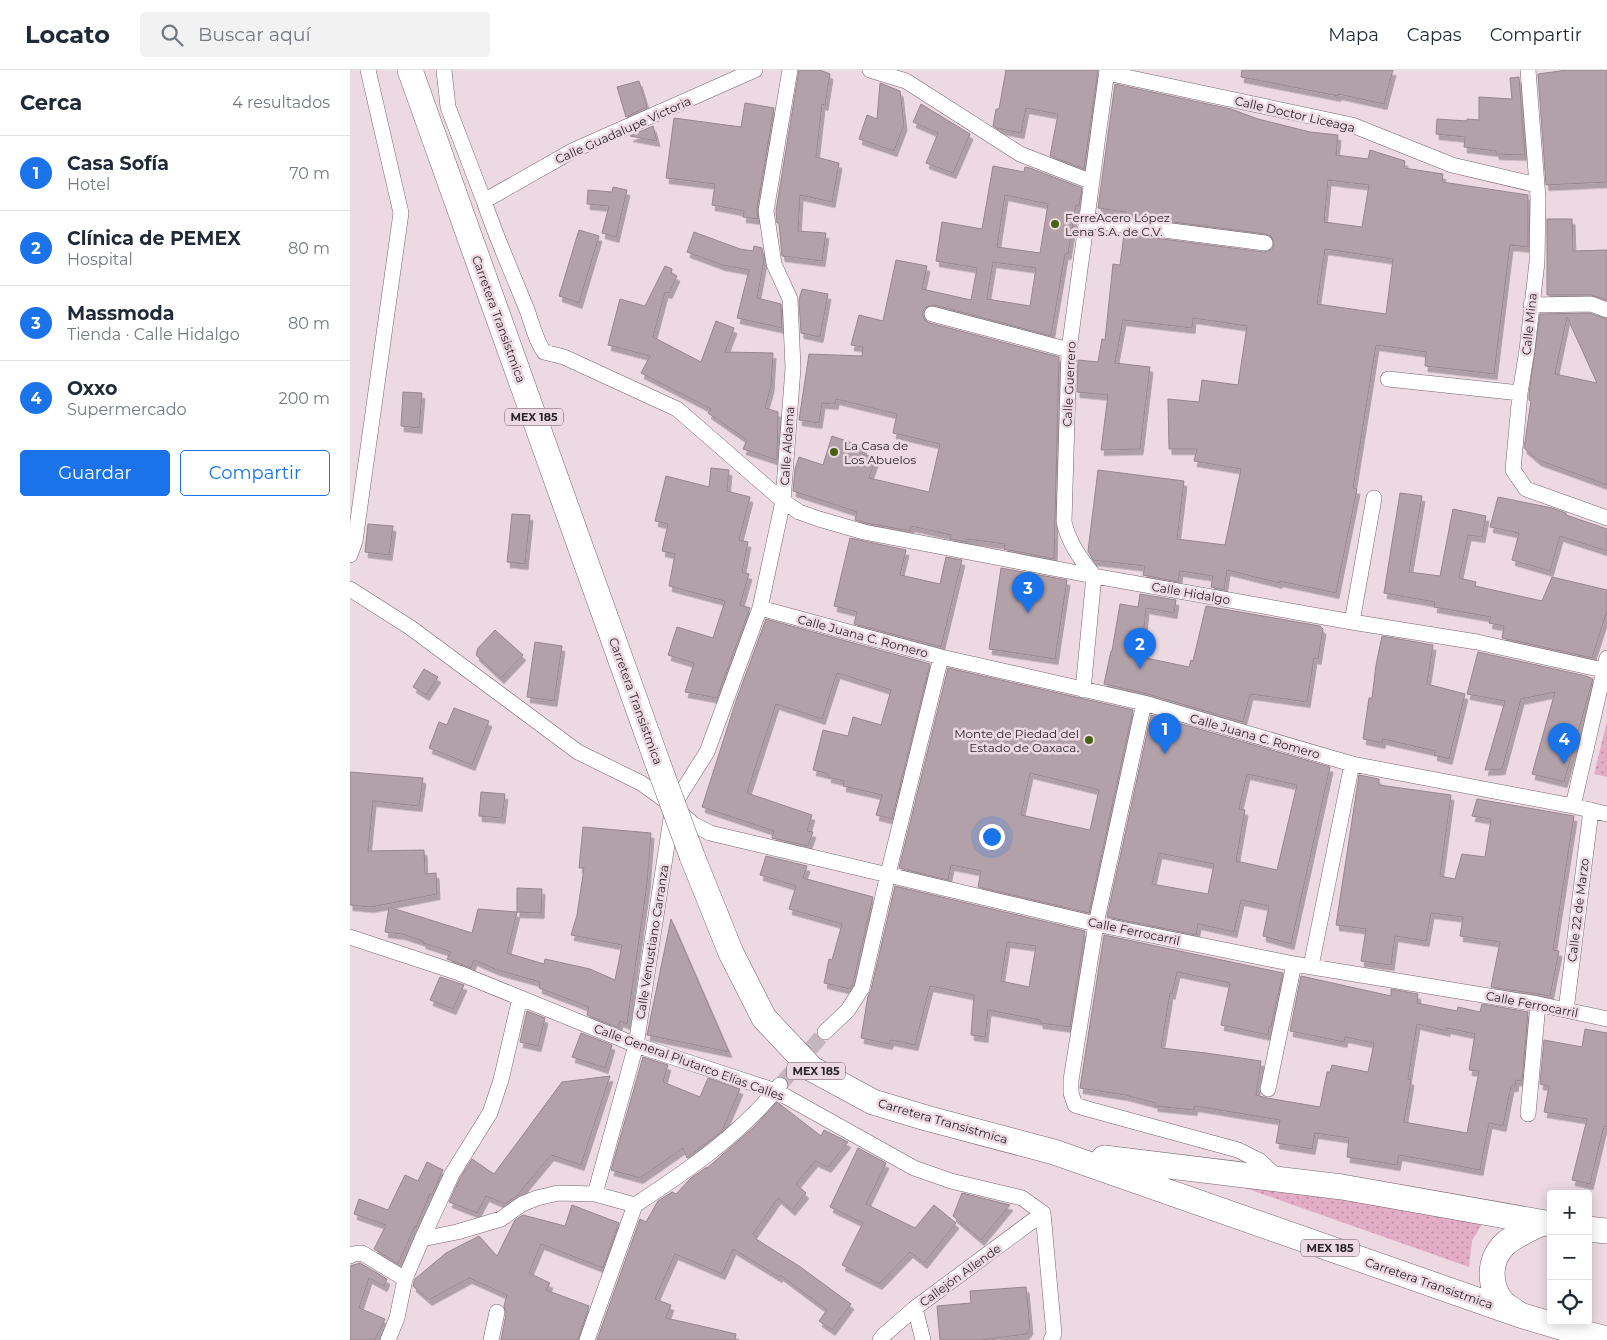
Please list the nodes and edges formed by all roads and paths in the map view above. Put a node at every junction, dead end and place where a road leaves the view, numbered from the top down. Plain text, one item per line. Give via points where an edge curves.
1 (368, 70) edge
2 (410, 70) edge
3 (444, 70) edge
4 (755, 70) edge
5 (790, 70) edge
6 (870, 70) edge
7 (1528, 70) edge
8 (1107, 72) edge
9 (1092, 182) junction
10 (1537, 185) junction
11 (484, 201) junction
12 (1086, 220) junction
13 (1266, 243) dead end
14 (1531, 305) junction
15 (1607, 310) edge
16 (932, 314) dead end
17 (1069, 350) junction
18 (1388, 378) dead end
19 (1520, 393) junction
20 (1374, 498) dead end
21 (784, 500) junction
22 (1607, 518) edge
23 (350, 555) edge
24 (1094, 576) junction
25 (350, 589) edge
26 (760, 608) junction
27 (1352, 622) junction
28 (941, 657) junction
29 (1605, 664) edge
30 (1083, 690) junction
31 (1144, 704) junction
32 (1352, 764) junction
33 (673, 806) junction
34 (1573, 806) junction
35 (1591, 810) junction
36 (1607, 814) edge
37 (888, 874) junction
38 (1096, 924) junction
39 (350, 937) edge
40 (1294, 964) junction
41 (1311, 966) junction
42 (520, 998) junction
43 (1538, 1004) junction
44 (1566, 1010) junction
45 (1607, 1019) edge
46 (825, 1032) tunnel mouth
47 (636, 1045) junction
48 (778, 1088) junction
49 (1268, 1089) dead end
50 (1528, 1114) dead end
51 (1054, 1152) junction
52 (1280, 1180) junction
53 (595, 1194) junction
54 (635, 1205) junction
55 (1044, 1213) junction
56 (1546, 1223) edge
57 (1592, 1229) edge
58 (1607, 1231) edge
59 (422, 1240) junction
60 (350, 1256) edge
61 (405, 1279) junction
62 (915, 1308) junction
63 (497, 1312) dead end
64 (1520, 1315) junction
65 (1607, 1339) edge
66 (388, 1340) edge
67 (491, 1340) edge
68 (587, 1340) edge
69 (880, 1340) edge
70 (923, 1340) edge
71 (1051, 1340) edge

1 - 23 street via 401,213 355,541
2 - 51 main road, Carretera Transistmica / MEX 185, bridge via 692,856 731,953 764,1018 812,1069 873,1102
3 - 11 street via 448,107
4 - 11 street, Calle Guadalupe Victoria via 574,150
5 - 21 street, Calle Aldama via 766,212 774,264 790,299 793,368
6 - 9 street via 906,81 1020,154
7 - 10 street, Calle Mina
8 - 9 street, Calle Guerrero
8 - 10 street, Calle Doctor Liceaga via 1352,125 1452,165
9 - 12 street, Calle Guerrero
10 - 14 street, Calle Mina via 1537,262
11 - 21 street, Calle Hidalgo via 496,240 544,352 564,357 677,409
12 - 13 street
12 - 17 street, Calle Guerrero
14 - 15 street via 1592,304
14 - 19 street, Calle Mina
16 - 17 street
17 - 24 street, Calle Guerrero via 1064,522 1074,551
18 - 19 street
19 - 22 street, Calle Mina via 1514,470 1526,489
20 - 27 street
21 - 24 street, Calle Hidalgo via 806,514 864,532
21 - 26 street, Calle Aldama
24 - 27 street, Calle Hidalgo
24 - 30 street
25 - 33 street, Calle Ferrocarril via 411,628 578,752 642,783
26 - 28 street, Calle Juana C. Romero
26 - 33 street, Calle Aldama via 707,752
27 - 29 street, Calle Hidalgo
28 - 30 street, Calle Juana C. Romero
28 - 37 street
29 - 34 street
30 - 31 street, Calle Juana C. Romero
31 - 32 street, Calle Juana C. Romero
31 - 38 street
32 - 34 street, Calle Juana C. Romero
32 - 41 street
33 - 37 street, Calle Ferrocarril via 710,834
33 - 47 street, Calle Venustiano Carranza
34 - 35 street, Calle Juana C. Romero
35 - 36 street, Calle Juana C. Romero
35 - 44 street, Calle 22 de Marzo
37 - 38 street, Calle Ferrocarril
37 - 46 street via 862,988 848,1010
38 - 40 street, Calle Ferrocarril
38 - 52 street via 1071,1080 1075,1105 1238,1150 1260,1162
39 - 42 street, Calle General Plutarco Elías Calles via 459,973
40 - 41 street, Calle Ferrocarril
40 - 49 street
41 - 43 street, Calle Ferrocarril
42 - 47 street, Calle General Plutarco Elías Calles
42 - 59 street via 490,1113 452,1174
43 - 44 street, Calle Ferrocarril
43 - 50 street
44 - 45 street, Calle Ferrocarril
47 - 48 street, Calle General Plutarco Elías Calles
47 - 53 street, Calle Venustiano Carranza
48 - 54 street via 730,1137
48 - 55 street, Calle General Plutarco Elías Calles via 914,1168 951,1181 1022,1198
51 - 52 main road, Carretera Transistmica / MEX 185
51 - 64 main road, Carretera Transistmica / MEX 185
52 - 56 main road, Carretera Transistmica / MEX 185 via 1342,1187
53 - 54 street
53 - 59 street via 558,1193 537,1198 501,1219
54 - 68 street
55 - 62 street, Callejón Allende
55 - 71 street via 1054,1334
56 - 64 main road via 1506,1243 1492,1263 1498,1296
57 - 58 main road
59 - 61 street
60 - 61 street via 362,1253
61 - 66 street via 397,1318
62 - 69 street, Callejón Allende
62 - 70 street
63 - 67 street
64 - 65 main road, Carretera Transistmica / MEX 185

